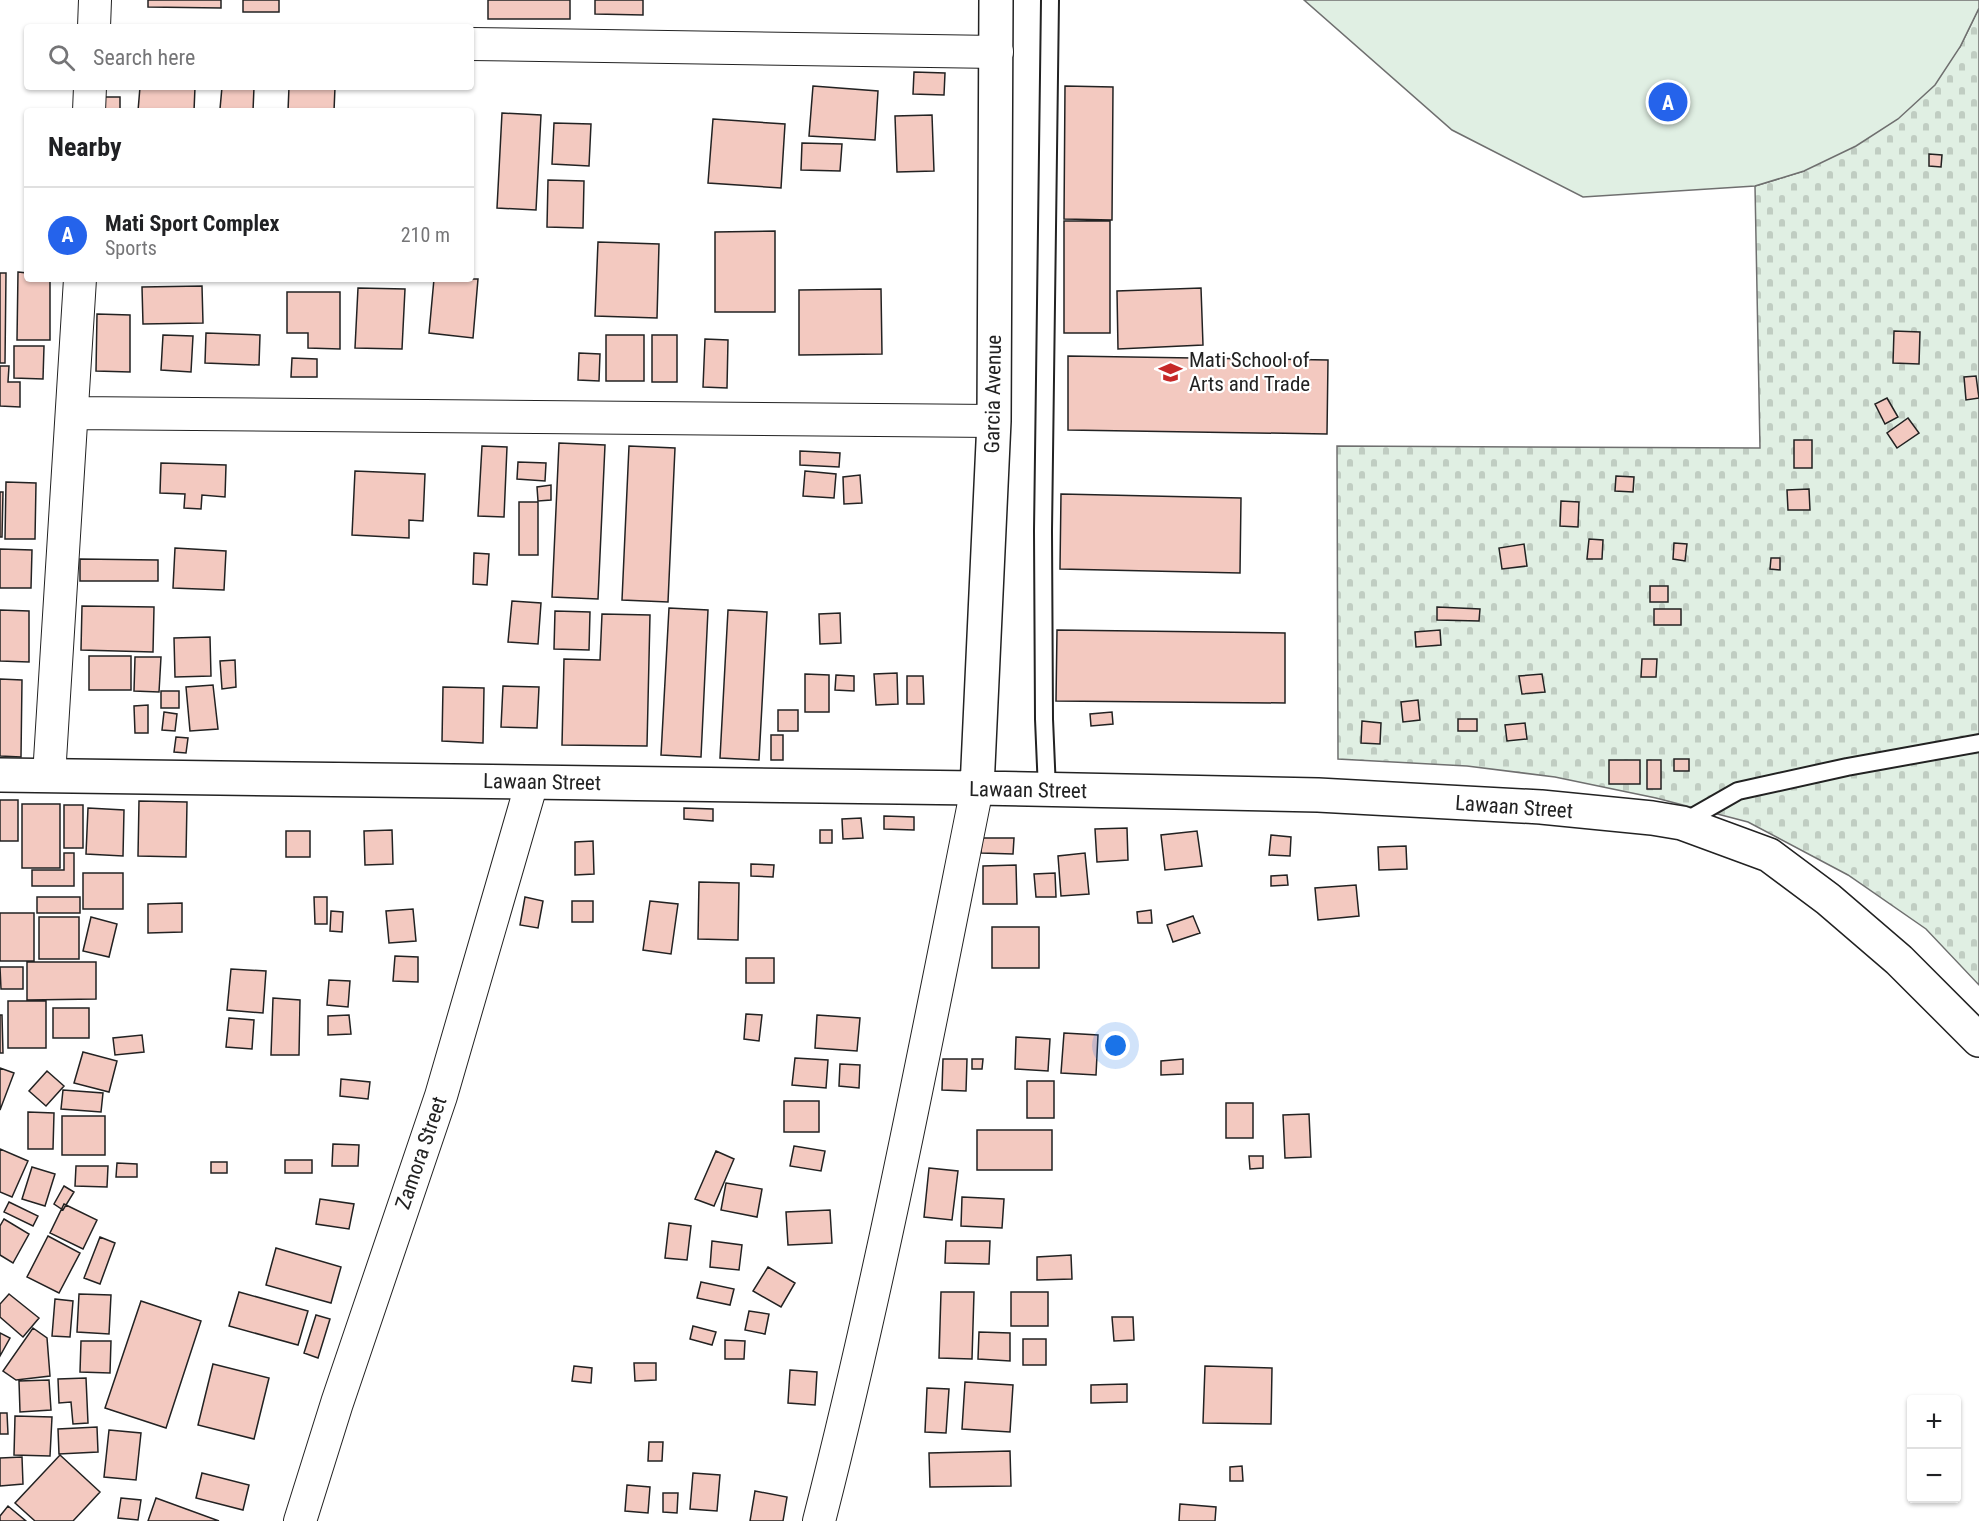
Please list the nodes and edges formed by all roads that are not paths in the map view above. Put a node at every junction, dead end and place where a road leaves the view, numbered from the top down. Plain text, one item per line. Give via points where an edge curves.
1 (95, 0) edge
2 (996, 0) edge
3 (1050, 0) edge
4 (94, 24) edge
5 (474, 44) edge
6 (997, 52) junction
7 (90, 90) edge
8 (89, 108) edge
9 (80, 282) edge
10 (72, 413) junction
11 (994, 421) junction
12 (1979, 742) edge
13 (0, 775) edge
14 (49, 776) junction
15 (532, 782) junction
16 (977, 788) junction
17 (1047, 790) junction
18 (1682, 823) junction
19 (1979, 1040) edge
20 (300, 1521) edge
21 (819, 1521) edge

1 - 4 street
2 - 6 street, Garcia Avenue
3 - 17 lane via 1043,531
5 - 6 street
6 - 11 street, Garcia Avenue
7 - 8 street
9 - 10 street
10 - 11 street
10 - 14 street
11 - 16 street, Garcia Avenue
12 - 18 lane via 1738,791
13 - 14 street, Lawaan Street
14 - 15 street, Lawaan Street
15 - 16 street, Lawaan Street
15 - 20 street, Zamora Street via 441,1096
16 - 17 street, Lawaan Street
16 - 21 street via 855,1380
17 - 18 street, Lawaan Street via 1341,796 1541,807
18 - 19 street, Lawaan Street via 1769,855 1899,960

